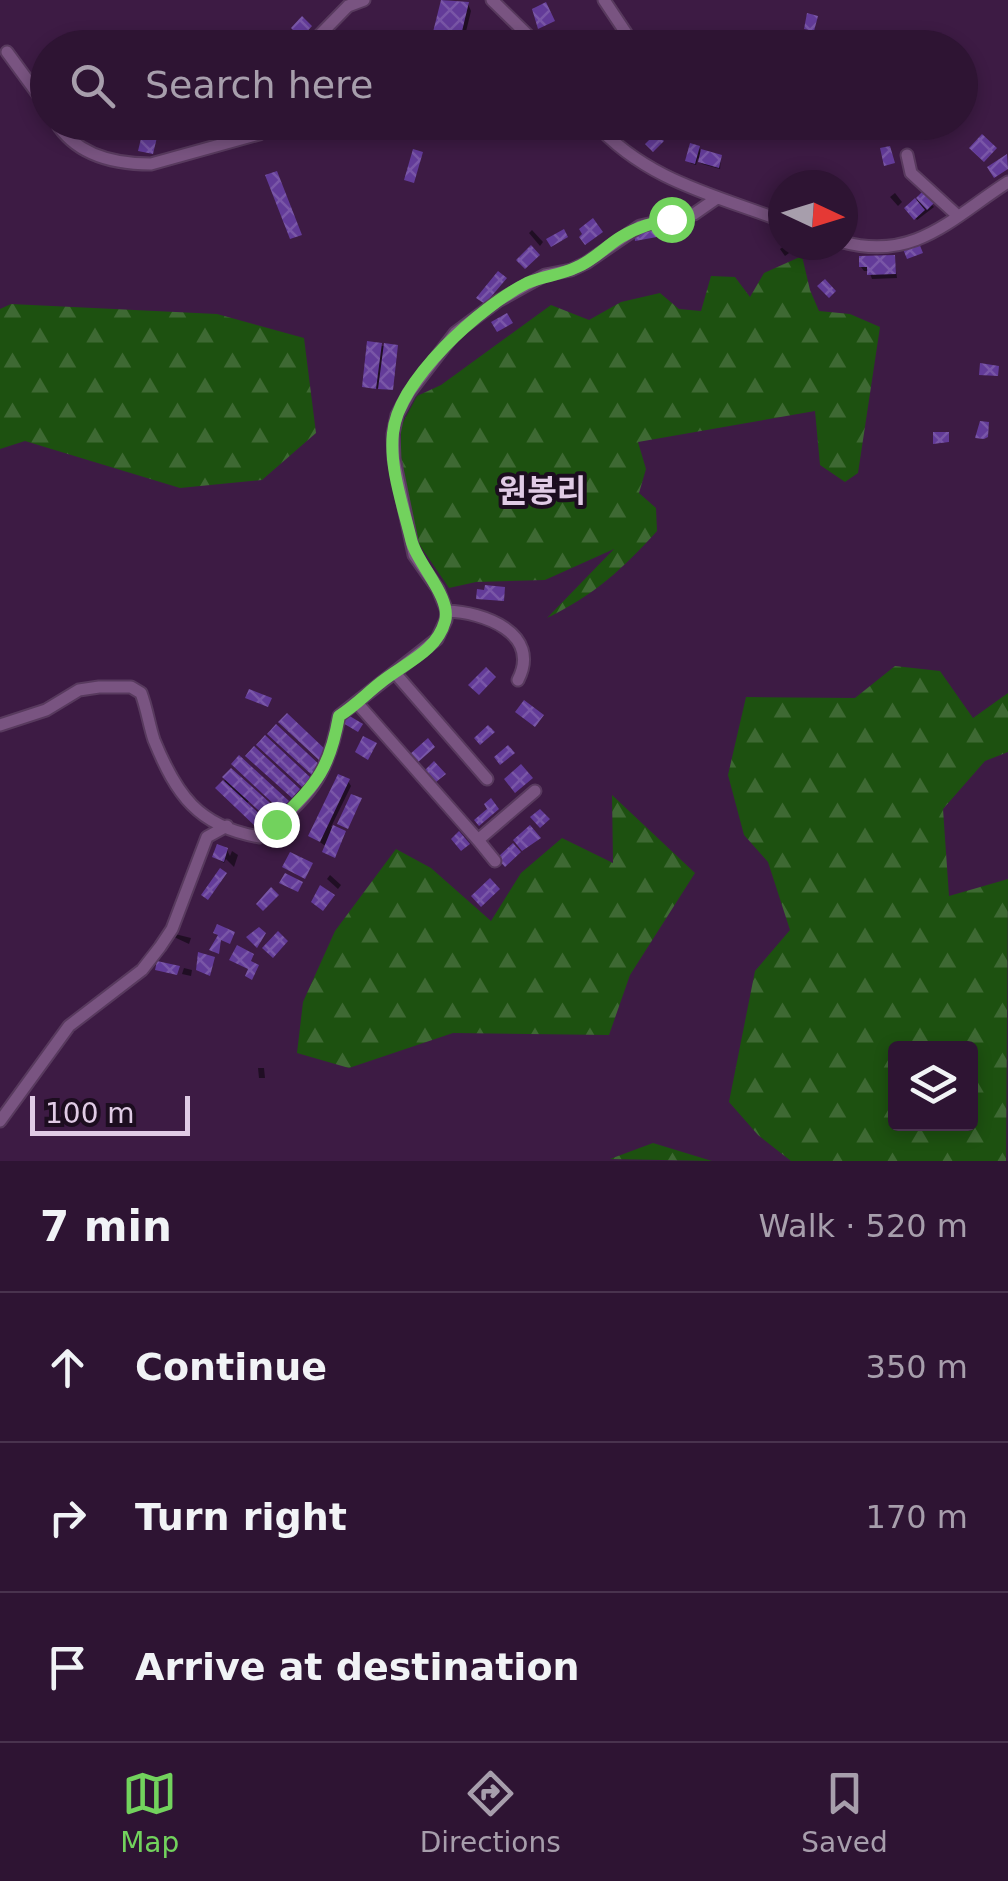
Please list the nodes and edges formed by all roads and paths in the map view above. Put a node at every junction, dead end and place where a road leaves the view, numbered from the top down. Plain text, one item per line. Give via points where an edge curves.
1 (364, 0) edge
2 (492, 0) edge
3 (604, 0) edge
4 (325, 30) edge
5 (523, 30) edge
6 (624, 30) edge
7 (8, 52) dead end
8 (30, 83) edge
9 (70, 140) edge
10 (237, 140) edge
11 (614, 140) edge
12 (908, 155) dead end
13 (1008, 182) edge
14 (717, 198) junction
15 (958, 216) junction
16 (768, 217) edge
17 (858, 244) edge
18 (447, 611) junction
19 (394, 673) junction
20 (518, 680) dead end
21 (358, 704) junction
22 (0, 725) edge
23 (487, 779) dead end
24 (535, 791) dead end
25 (227, 826) junction
26 (478, 840) junction
27 (495, 861) dead end
28 (0, 1121) edge

1 - 4 street
2 - 5 street
3 - 6 street
7 - 8 street
9 - 10 street via 112,160 151,164
11 - 14 street via 644,167
12 - 15 street via 911,173
13 - 15 street
14 - 16 street
14 - 18 street via 694,214 640,226 586,263 545,275 498,301 455,333 409,393 392,434 394,460 414,555
15 - 17 street via 921,240
18 - 19 street via 438,640
18 - 20 street via 482,614 513,636 524,659
19 - 21 street
19 - 23 street
21 - 25 street via 339,716 320,780 276,824 260,837
21 - 26 street
22 - 25 street via 79,690 132,687 194,810
24 - 26 street
25 - 28 street via 207,836 160,947 142,970 68,1026
26 - 27 street

